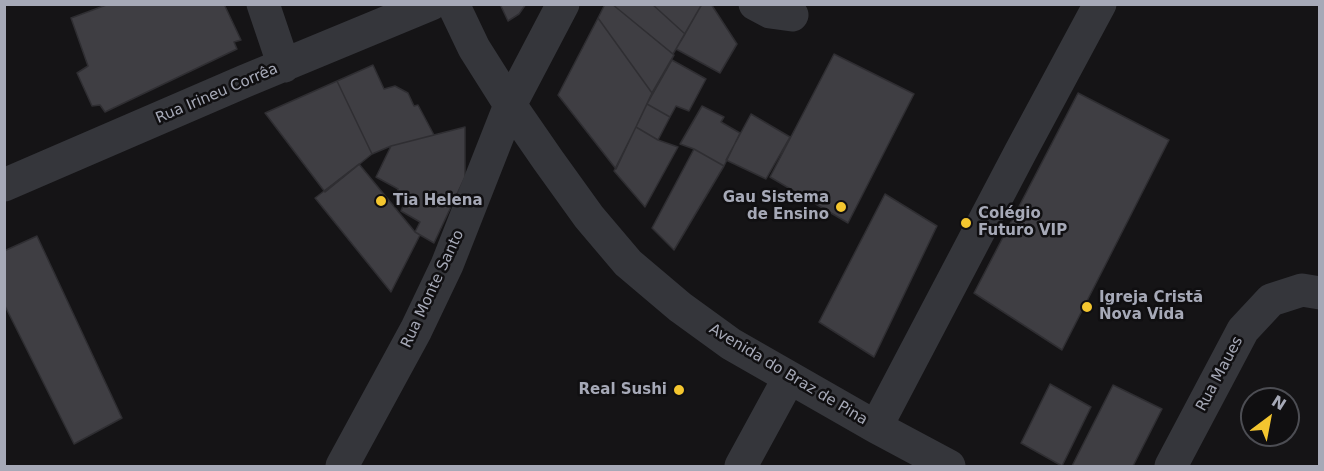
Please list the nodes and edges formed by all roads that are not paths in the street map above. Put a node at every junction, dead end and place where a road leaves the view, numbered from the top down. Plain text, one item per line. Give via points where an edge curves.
1 (263, 4) edge
2 (430, 4) edge
3 (453, 4) edge
4 (563, 4) edge
5 (755, 4) edge
6 (1100, 4) edge
7 (792, 15) dead end
8 (284, 66) junction
9 (510, 105) junction
10 (4, 185) edge
11 (1320, 293) edge
12 (789, 378) junction
13 (876, 427) junction
14 (342, 466) edge
15 (741, 466) edge
16 (949, 466) edge
17 (1171, 466) edge

1 - 8 street
2 - 8 street, Rua Irineu Corrêa
3 - 9 street, Avenida do Braz de Pina via 474,48
4 - 9 street, Rua Monte Santo
5 - 7 street via 770,12
6 - 13 street
8 - 10 street, Rua Irineu Corrêa
9 - 12 street, Avenida do Braz de Pina via 589,217 628,263 731,344
9 - 14 street, Rua Monte Santo via 447,265
11 - 17 street, Rua Maues via 1302,290 1271,300 1243,330
12 - 13 street, Avenida do Braz de Pina
12 - 15 street
13 - 16 street, Avenida do Braz de Pina

